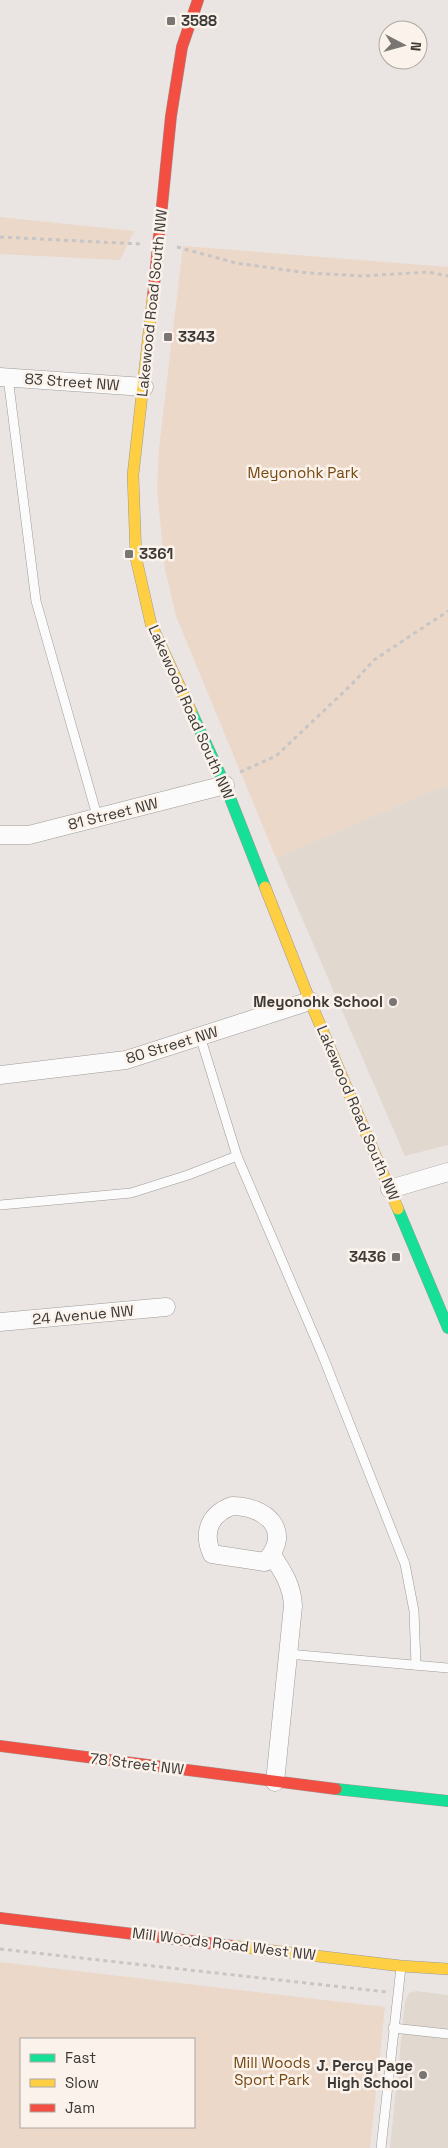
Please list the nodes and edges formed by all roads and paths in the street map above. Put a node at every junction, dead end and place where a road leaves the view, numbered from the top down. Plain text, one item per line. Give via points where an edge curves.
1 (198, 0) edge
2 (0, 237) edge
3 (145, 244) dead end
4 (175, 246) dead end
5 (448, 276) edge
6 (4, 377) edge
7 (144, 387) junction
8 (448, 611) edge
9 (240, 772) dead end
10 (225, 785) junction
11 (98, 819) junction
12 (0, 835) edge
13 (310, 1001) junction
14 (200, 1036) junction
15 (0, 1075) edge
16 (237, 1156) junction
17 (448, 1172) edge
18 (390, 1189) junction
19 (0, 1206) edge
20 (166, 1307) dead end
21 (0, 1322) edge
22 (448, 1328) edge
23 (272, 1555) dead end
24 (288, 1654) junction
25 (416, 1665) junction
26 (448, 1668) edge
27 (0, 1746) edge
28 (274, 1782) junction
29 (448, 1801) edge
30 (0, 1918) edge
31 (0, 1949) edge
32 (401, 1966) junction
33 (448, 1969) edge
34 (390, 1992) dead end
35 (393, 2028) junction
36 (448, 2034) edge
37 (381, 2148) edge

1 - 7 street, Lakewood Road South NW via 182,47 171,116
2 - 3 path
4 - 5 path via 236,263 308,273 364,276 428,272
6 - 7 street, 83 Street NW
6 - 11 lane via 36,601
7 - 10 street, Lakewood Road South NW via 133,475 136,558 151,624
8 - 9 path via 374,660 276,756
10 - 11 street, 81 Street NW
10 - 13 street, Lakewood Road South NW
11 - 12 street, 81 Street NW via 29,835
13 - 14 street, 80 Street NW
13 - 18 street, Lakewood Road South NW
14 - 15 street, 80 Street NW via 126,1060
14 - 16 lane
16 - 19 lane via 131,1193
16 - 25 lane via 322,1354 405,1564 414,1611
17 - 18 street
18 - 22 street, Lakewood Road South NW
20 - 21 street, 24 Avenue NW
23 - 24 street via 293,1593
24 - 25 lane
24 - 28 street
25 - 26 lane
27 - 28 street, 78 Street NW
28 - 29 street, 78 Street NW
30 - 32 street, Mill Woods Road West NW
31 - 34 path
32 - 33 street, Mill Woods Road West NW
32 - 35 lane
35 - 36 lane
35 - 37 lane

